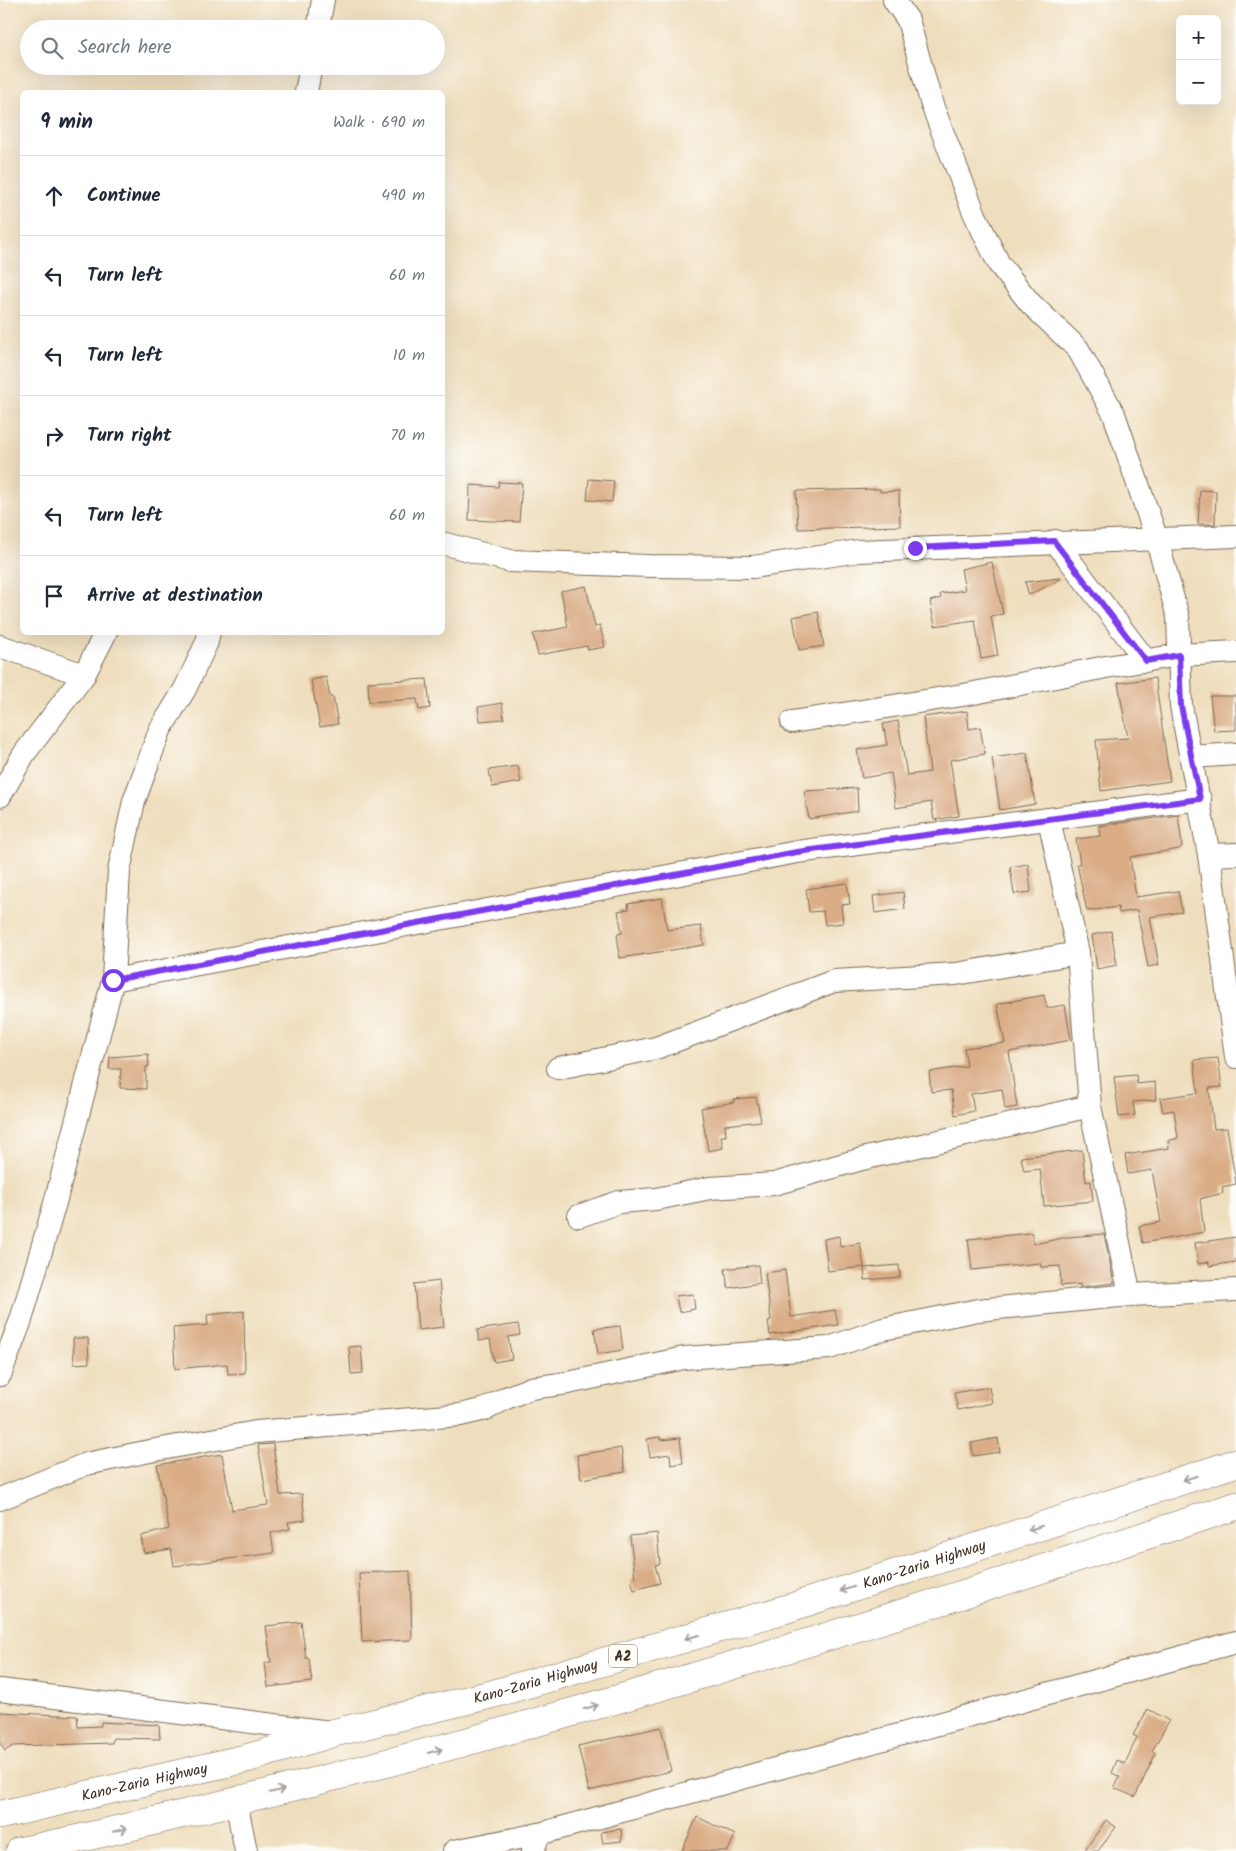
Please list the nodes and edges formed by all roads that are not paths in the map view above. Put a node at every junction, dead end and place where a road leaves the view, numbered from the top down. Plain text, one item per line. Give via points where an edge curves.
1 (323, 0) edge
2 (894, 0) edge
3 (320, 20) edge
4 (309, 75) edge
5 (306, 90) edge
6 (1236, 536) edge
7 (1157, 540) junction
8 (1054, 541) junction
9 (445, 544) edge
10 (104, 635) edge
11 (208, 635) edge
12 (0, 646) edge
13 (1236, 652) edge
14 (1179, 655) junction
15 (1146, 661) junction
16 (84, 675) junction
17 (792, 722) dead end
18 (1236, 754) edge
19 (1191, 757) junction
20 (0, 796) edge
21 (1200, 799) junction
22 (1049, 819) junction
23 (1236, 854) edge
24 (1209, 855) junction
25 (1078, 953) junction
26 (113, 980) junction
27 (1236, 1057) edge
28 (558, 1068) dead end
29 (1090, 1106) junction
30 (579, 1216) dead end
31 (1236, 1290) edge
32 (1130, 1295) junction
33 (0, 1375) edge
34 (1236, 1463) edge
35 (0, 1499) edge
36 (1236, 1506) edge
37 (1236, 1642) edge
38 (0, 1690) edge
39 (333, 1733) junction
40 (236, 1801) junction
41 (0, 1815) edge
42 (536, 1842) edge
43 (20, 1851) edge
44 (246, 1851) edge
45 (454, 1851) edge

1 - 3 street
2 - 7 street via 908,20 932,105 975,215 999,264 1030,303 1078,349 1114,414
4 - 5 street
6 - 7 street
7 - 8 street
7 - 14 street via 1178,617
8 - 9 street via 859,550 753,567 510,561
8 - 15 street
10 - 16 street
11 - 26 street via 185,689 160,730 134,801 119,871
12 - 16 street
13 - 14 street
14 - 15 street
14 - 19 street via 1181,706
15 - 17 street
16 - 20 street via 24,754
18 - 19 street
19 - 21 street
21 - 22 street
21 - 24 street
22 - 25 street
22 - 26 street via 797,852
23 - 24 street
24 - 27 street
25 - 28 street via 956,974 834,981 656,1048
25 - 29 street
26 - 33 street via 55,1202 21,1320
29 - 30 street via 862,1159 774,1184 710,1188 656,1199 619,1202
29 - 32 street
31 - 32 street
32 - 35 street via 978,1310 882,1329 829,1348 684,1358 568,1384 532,1388 486,1409 460,1415 256,1432 86,1464
34 -> 39 highway, Kano-Zaria Highway / A2 via 786,1609 494,1694
40 -> 36 highway via 435,1751 707,1674 977,1591
37 - 42 street
38 - 39 street
39 - 41 highway, Kano-Zaria Highway / A2 via 248,1758
43 -> 40 highway
40 - 44 street
42 - 45 street

